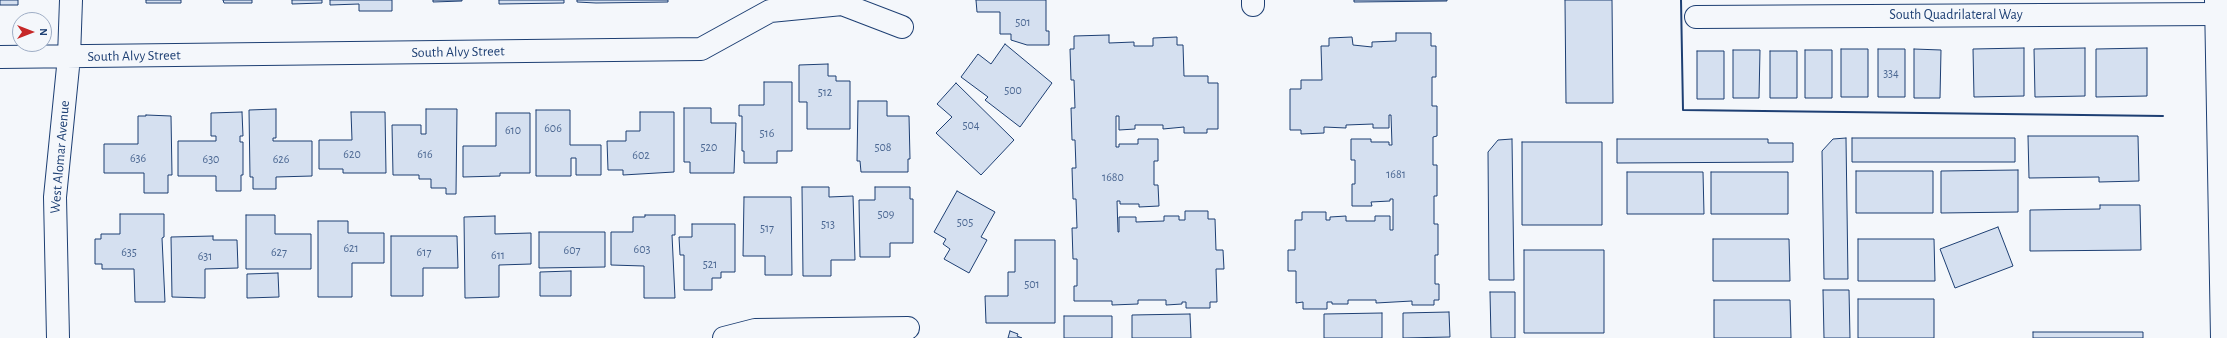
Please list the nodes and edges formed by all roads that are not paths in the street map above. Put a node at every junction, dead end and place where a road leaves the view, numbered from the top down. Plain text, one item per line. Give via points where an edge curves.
1 (71, 0) edge
2 (2216, 7) edge
3 (1764, 8) edge
4 (1944, 8) edge
5 (1696, 17) dead end
6 (902, 27) dead end
7 (0, 57) edge
8 (69, 57) junction
9 (2222, 120) edge
10 (908, 328) dead end
11 (58, 338) edge
12 (724, 338) edge
13 (2222, 338) edge

1 - 8 street, West Alomar Avenue
2 - 4 street, South Quadrilateral Way
2 - 9 street
3 - 4 street, South Quadrilateral Way
3 - 5 street, South Quadrilateral Way
6 - 8 street, South Alvy Street via 842,4 770,11 701,49
7 - 8 street, South Alvy Street
8 - 11 street, West Alomar Avenue via 54,197
9 - 13 street
10 - 12 street via 755,330

